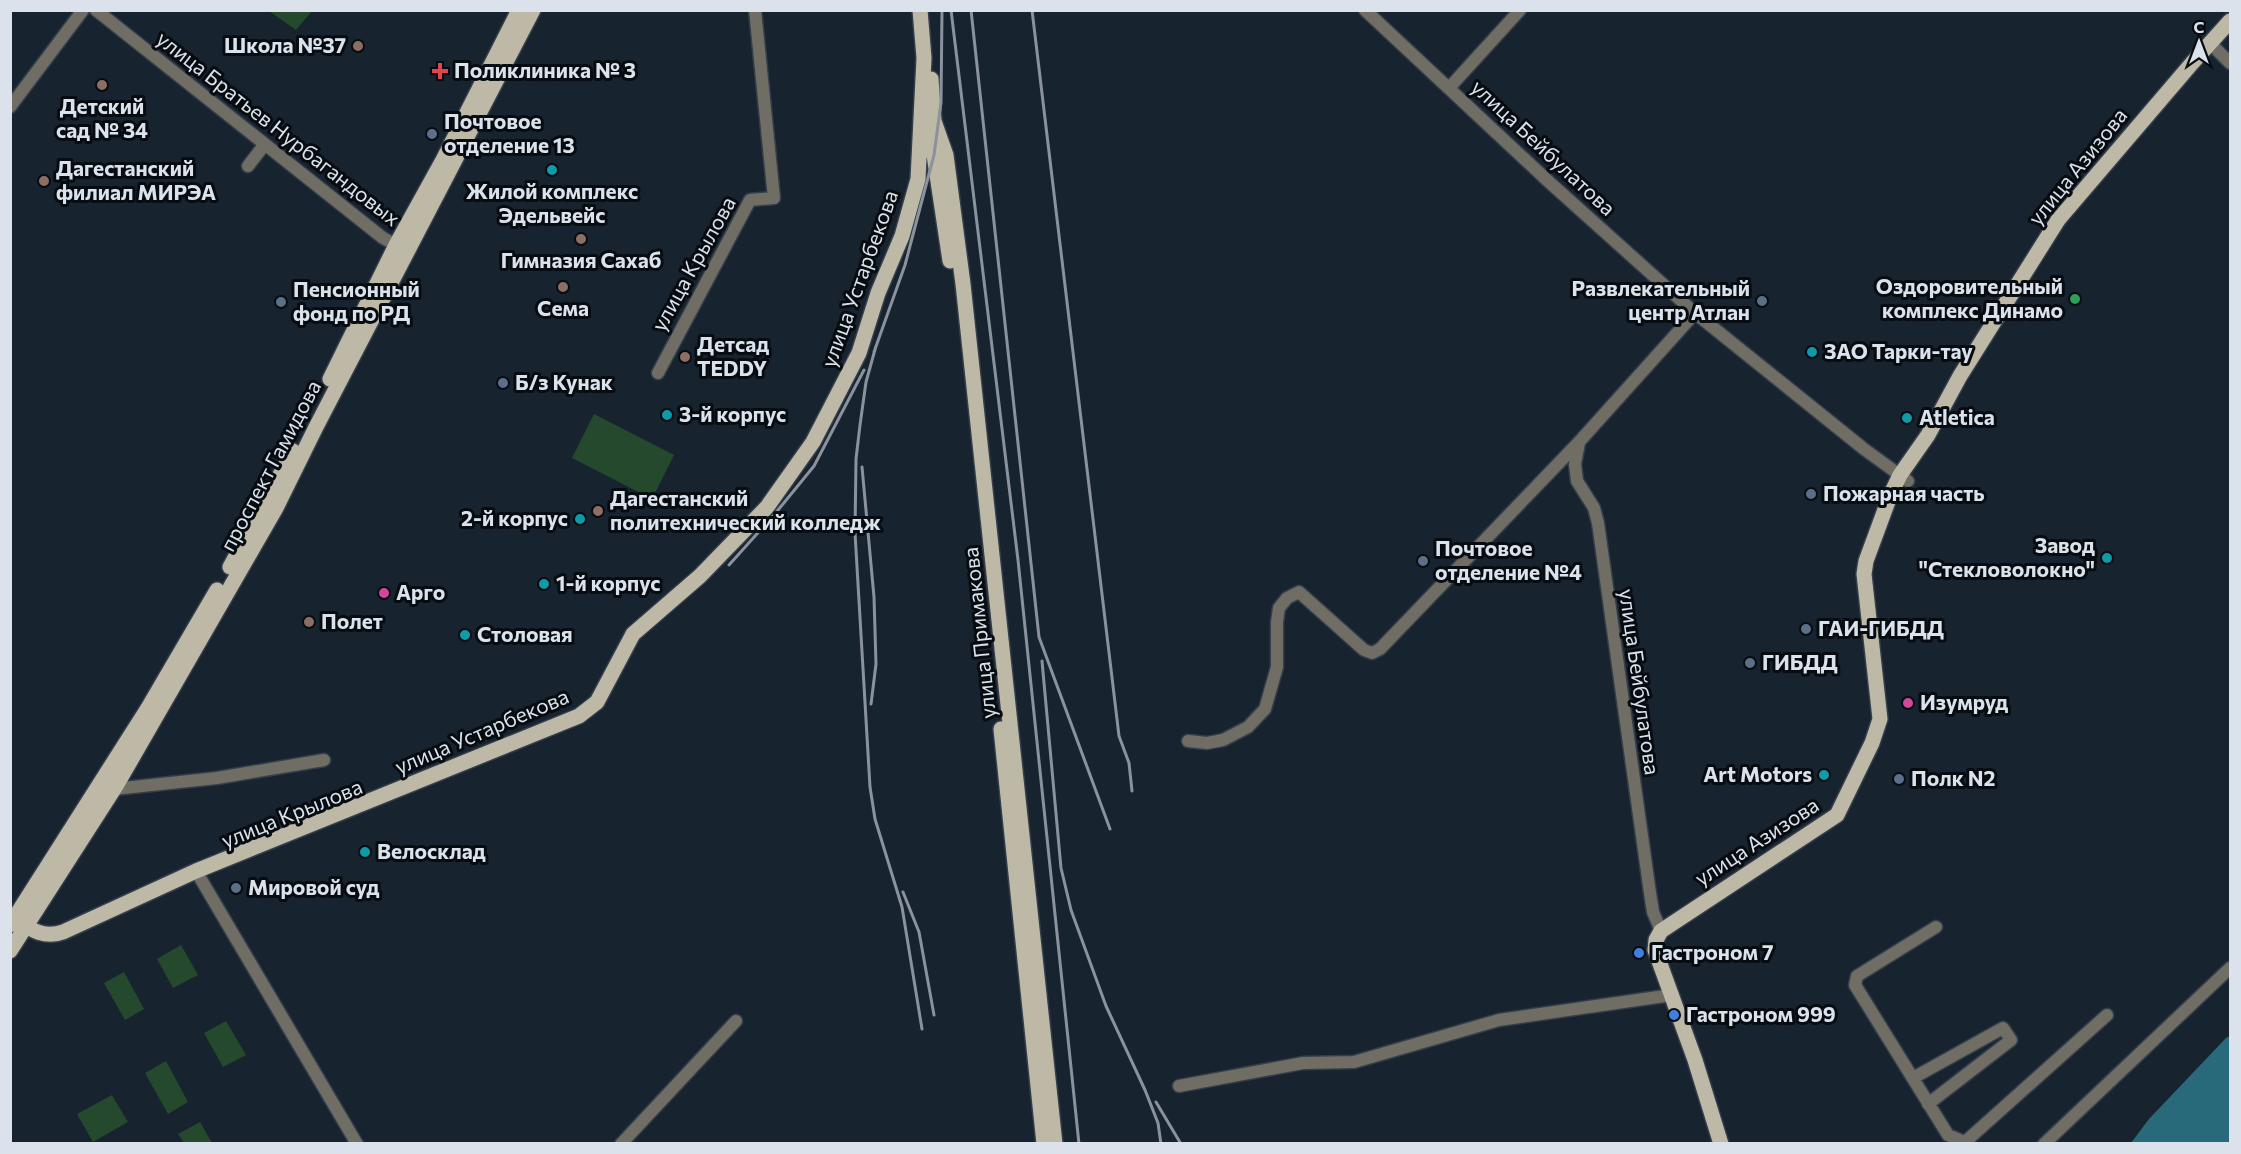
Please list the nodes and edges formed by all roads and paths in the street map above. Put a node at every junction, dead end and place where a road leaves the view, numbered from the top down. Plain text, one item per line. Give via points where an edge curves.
1 (83, 10) edge
2 (96, 10) edge
3 (519, 10) edge
4 (533, 10) edge
5 (755, 10) edge
6 (920, 10) edge
7 (926, 10) edge
8 (1365, 10) edge
9 (1520, 10) edge
10 (2230, 21) edge
11 (2230, 36) edge
12 (2214, 47) junction
13 (2230, 63) edge
14 (1449, 88) junction
15 (10, 107) edge
16 (933, 128) junction
17 (265, 144) junction
18 (931, 156) junction
19 (248, 166) dead end
20 (403, 245) junction
21 (1695, 314) junction
22 (658, 373) dead end
23 (1579, 442) junction
24 (1904, 478) junction
25 (1188, 741) dead end
26 (324, 759) dead end
27 (114, 789) junction
28 (196, 873) junction
29 (17, 924) edge
30 (1936, 927) dead end
31 (1661, 930) junction
32 (10, 951) edge
33 (2230, 968) edge
34 (1671, 995) junction
35 (2107, 1015) dead end
36 (736, 1022) dead end
37 (1913, 1078) junction
38 (1179, 1086) dead end
39 (1928, 1104) junction
40 (357, 1143) edge
41 (621, 1143) edge
42 (1044, 1143) edge
43 (1055, 1143) edge
44 (1721, 1143) edge
45 (1728, 1143) edge
46 (1967, 1143) edge
47 (2044, 1143) edge

1 - 15 street
2 - 17 street, улица Братьев Нурбагандовых
3 - 20 main road, проспект Гамидова
4 - 20 main road, проспект Гамидова
5 - 22 street, улица Крылова via 774,198 750,200
6 - 16 main road, улица Устарбекова
7 - 16 main road
8 - 14 street, улица Бейбулатова
9 - 14 street
10 - 12 main road, улица Азизова
11 - 12 main road, улица Азизова
12 - 13 street
12 - 24 main road, улица Азизова via 2193,62 2058,220 1960,376
14 - 21 street, улица Бейбулатова
16 - 18 main road, улица Примакова
16 - 28 main road, улица Устарбекова via 902,236 859,353 813,442 767,507 735,542 633,634 597,702 579,716
16 - 43 main road, улица Примакова via 946,155 963,284
17 - 19 street
17 - 20 street, улица Братьев Нурбагандовых via 383,238
18 - 28 main road, улица Крылова via 887,296 864,354 821,440 771,510 721,564 644,633 607,702 590,718
18 - 42 main road, улица Примакова via 956,303
20 - 27 main road, проспект Гамидова via 276,508
20 - 29 main road, проспект Гамидова via 366,308 266,504
21 - 23 street
21 - 24 street, улица Бейбулатова
23 - 25 street via 1380,649 1372,653 1364,650 1299,592 1287,598 1279,608 1277,667 1265,710 1248,727 1223,740
23 - 31 street, улица Бейбулатова via 1576,475 1594,508 1653,912
24 - 31 main road, улица Азизова via 1890,496 1864,574 1880,719 1837,815
24 - 45 main road, улица Азизова via 1870,582 1886,717 1877,749 1840,820 1667,936 1667,958
26 - 27 street via 217,778
27 - 29 main road, проспект Гамидова
28 - 29 main road, улица Крылова via 63,935 37,936
28 - 40 street
29 - 32 main road, проспект Гамидова
30 - 37 street via 1857,976 1855,981
31 - 34 main road via 1655,951
33 - 47 street
34 - 38 street via 1499,1020 1354,1062 1303,1063
34 - 44 main road
35 - 46 street
36 - 41 street
37 - 39 street
37 - 39 street via 2003,1028 2011,1040
39 - 46 street via 1948,1135

